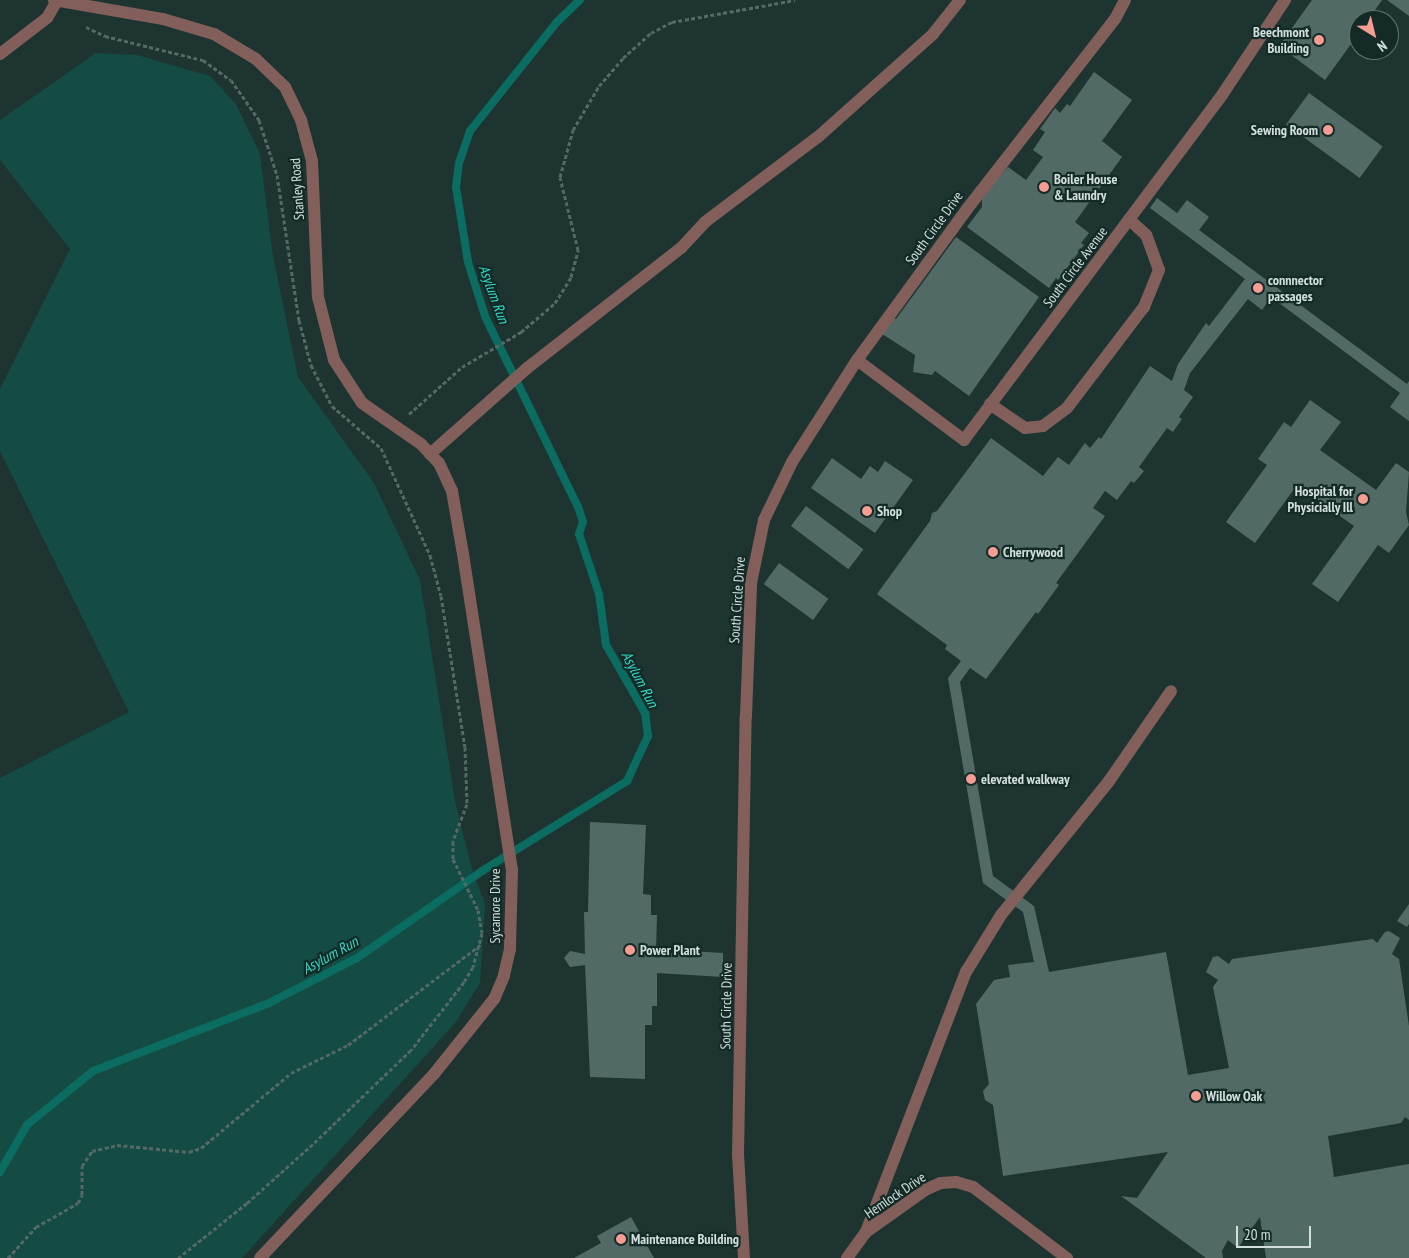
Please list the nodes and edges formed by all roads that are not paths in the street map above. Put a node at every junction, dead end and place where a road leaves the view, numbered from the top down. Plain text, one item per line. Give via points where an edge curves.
1 (55, 0) edge
2 (960, 0) edge
3 (1125, 0) edge
4 (1285, 0) edge
5 (0, 54) edge
6 (1129, 219) junction
7 (857, 360) junction
8 (990, 404) junction
9 (401, 423) joint
10 (430, 454) junction
11 (1171, 691) dead end
12 (866, 1232) junction
13 (260, 1258) edge
14 (744, 1258) edge
15 (847, 1258) edge
16 (1068, 1258) edge

1 - 5 street via 47,18
1 - 9 street, Stanley Road via 163,19 214,34 256,59 285,87 301,120 312,161 316,276 327,342 355,395
2 - 10 street via 933,34 818,137 705,222 680,248 526,369
3 - 7 street, South Circle Drive via 1115,19 967,209
4 - 6 street, South Circle Avenue via 1222,95
6 - 8 street, South Circle Avenue
6 - 8 street via 1146,235 1159,270 1144,307 1067,408 1043,426 1025,428
7 - 8 street, South Circle Avenue via 964,440
7 - 14 street, South Circle Drive via 775,493 756,548 751,583 738,1155
9 - 10 street, Sycamore Drive
10 - 13 street, Sycamore Drive via 446,474 456,512 512,870 510,949 494,999 434,1074
11 - 12 street via 1109,780 1001,915 966,972
12 - 15 street, Hemlock Drive
12 - 16 street, Hemlock Drive via 924,1190 942,1182 956,1182 973,1187

